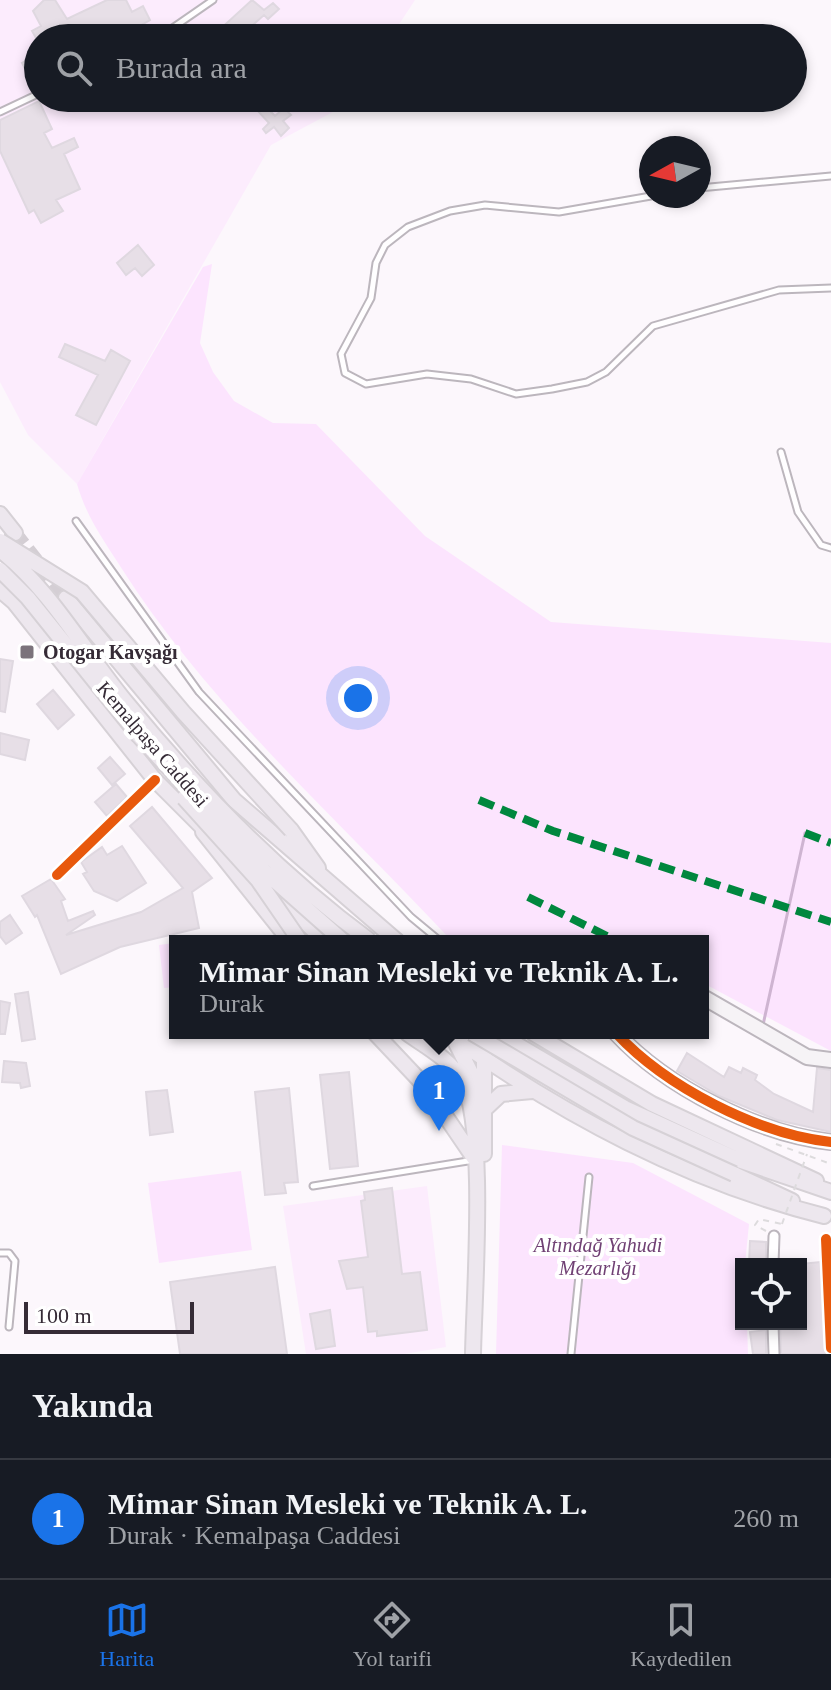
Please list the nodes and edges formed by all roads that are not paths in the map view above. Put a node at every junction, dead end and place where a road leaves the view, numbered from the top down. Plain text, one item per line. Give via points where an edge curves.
1 (213, 0) edge
2 (178, 24) edge
3 (24, 101) edge
4 (0, 112) edge
5 (831, 176) edge
6 (711, 187) edge
7 (639, 198) edge
8 (831, 288) edge
9 (781, 452) dead end
10 (0, 514) edge
11 (76, 521) dead end
12 (15, 533) tunnel mouth
13 (0, 541) edge
14 (831, 548) edge
15 (0, 550) edge
16 (0, 570) edge
17 (0, 590) edge
18 (66, 598) tunnel mouth
19 (7, 601) edge
20 (139, 736) junction
21 (178, 736) junction
22 (142, 763) junction
23 (155, 780) junction
24 (190, 817) junction
25 (57, 875) dead end
26 (332, 888) junction
27 (285, 935) edge
28 (296, 935) edge
29 (319, 935) edge
30 (336, 935) edge
31 (363, 935) edge
32 (388, 935) edge
33 (433, 935) edge
34 (709, 1000) edge
35 (381, 1039) edge
36 (414, 1039) edge
37 (451, 1039) edge
38 (455, 1039) edge
39 (482, 1039) edge
40 (484, 1039) edge
41 (507, 1039) edge
42 (543, 1039) edge
43 (623, 1039) edge
44 (484, 1059) junction
45 (831, 1060) edge
46 (532, 1091) junction
47 (485, 1109) junction
48 (831, 1142) edge
49 (475, 1153) junction
50 (738, 1168) junction
51 (589, 1177) dead end
52 (313, 1186) dead end
53 (831, 1190) edge
54 (828, 1217) edge
55 (774, 1236) road end
56 (826, 1239) dead end
57 (0, 1253) edge
58 (773, 1258) edge
59 (9, 1327) dead end
60 (773, 1330) edge
61 (831, 1348) edge
62 (473, 1354) edge
63 (482, 1354) edge
64 (571, 1354) edge
65 (774, 1354) edge

1 - 2 lane
3 - 4 lane
5 - 6 lane
7 - 8 lane via 559,212 485,205 408,227 385,245 376,263 371,298 341,354 345,373 366,384 427,374 471,379 516,394 552,389 606,372 653,326 779,290
9 - 14 lane via 798,512 821,545
10 - 12 main road
11 - 33 lane via 199,692
13 - 26 main road, bridge via 82,592 291,830
15 - 31 main road, bridge via 46,597 125,701 195,780 282,866
16 - 20 main road, bridge
17 - 19 main road, Kemalpaşa Caddesi
18 - 21 main road, Kemalpaşa Caddesi
19 - 22 main road, Kemalpaşa Caddesi
20 - 28 main road, bridge via 167,778 264,887
20 - 30 main road, bridge via 264,871
21 - 22 main road via 158,730 146,736 139,748
21 - 26 main road, Kemalpaşa Caddesi via 234,800
22 - 23 main road, Kemalpaşa Caddesi
23 - 24 main road, Kemalpaşa Caddesi
23 - 25 street
24 - 27 main road
24 - 29 main road, Kemalpaşa Caddesi
26 - 32 main road, Kemalpaşa Caddesi
34 - 45 street via 807,1057
35 - 49 main road
36 - 49 main road via 459,1076 469,1096
37 - 49 main road via 472,1075
38 - 44 main road
39 - 50 main road, bridge via 633,1128
40 - 44 main road
41 - 50 main road
42 - 53 main road via 652,1104
43 - 48 street via 664,1075 737,1114 782,1133
44 - 46 main road
44 - 47 main road
46 - 47 main road via 501,1094
46 - 54 main road via 707,1179
47 - 63 main road
49 - 52 lane
49 - 62 main road
50 - 53 main road
50 - 54 main road
51 - 64 lane
55 - 58 street
56 - 61 street
57 - 59 lane via 9,1253 15,1261
60 - 65 street

